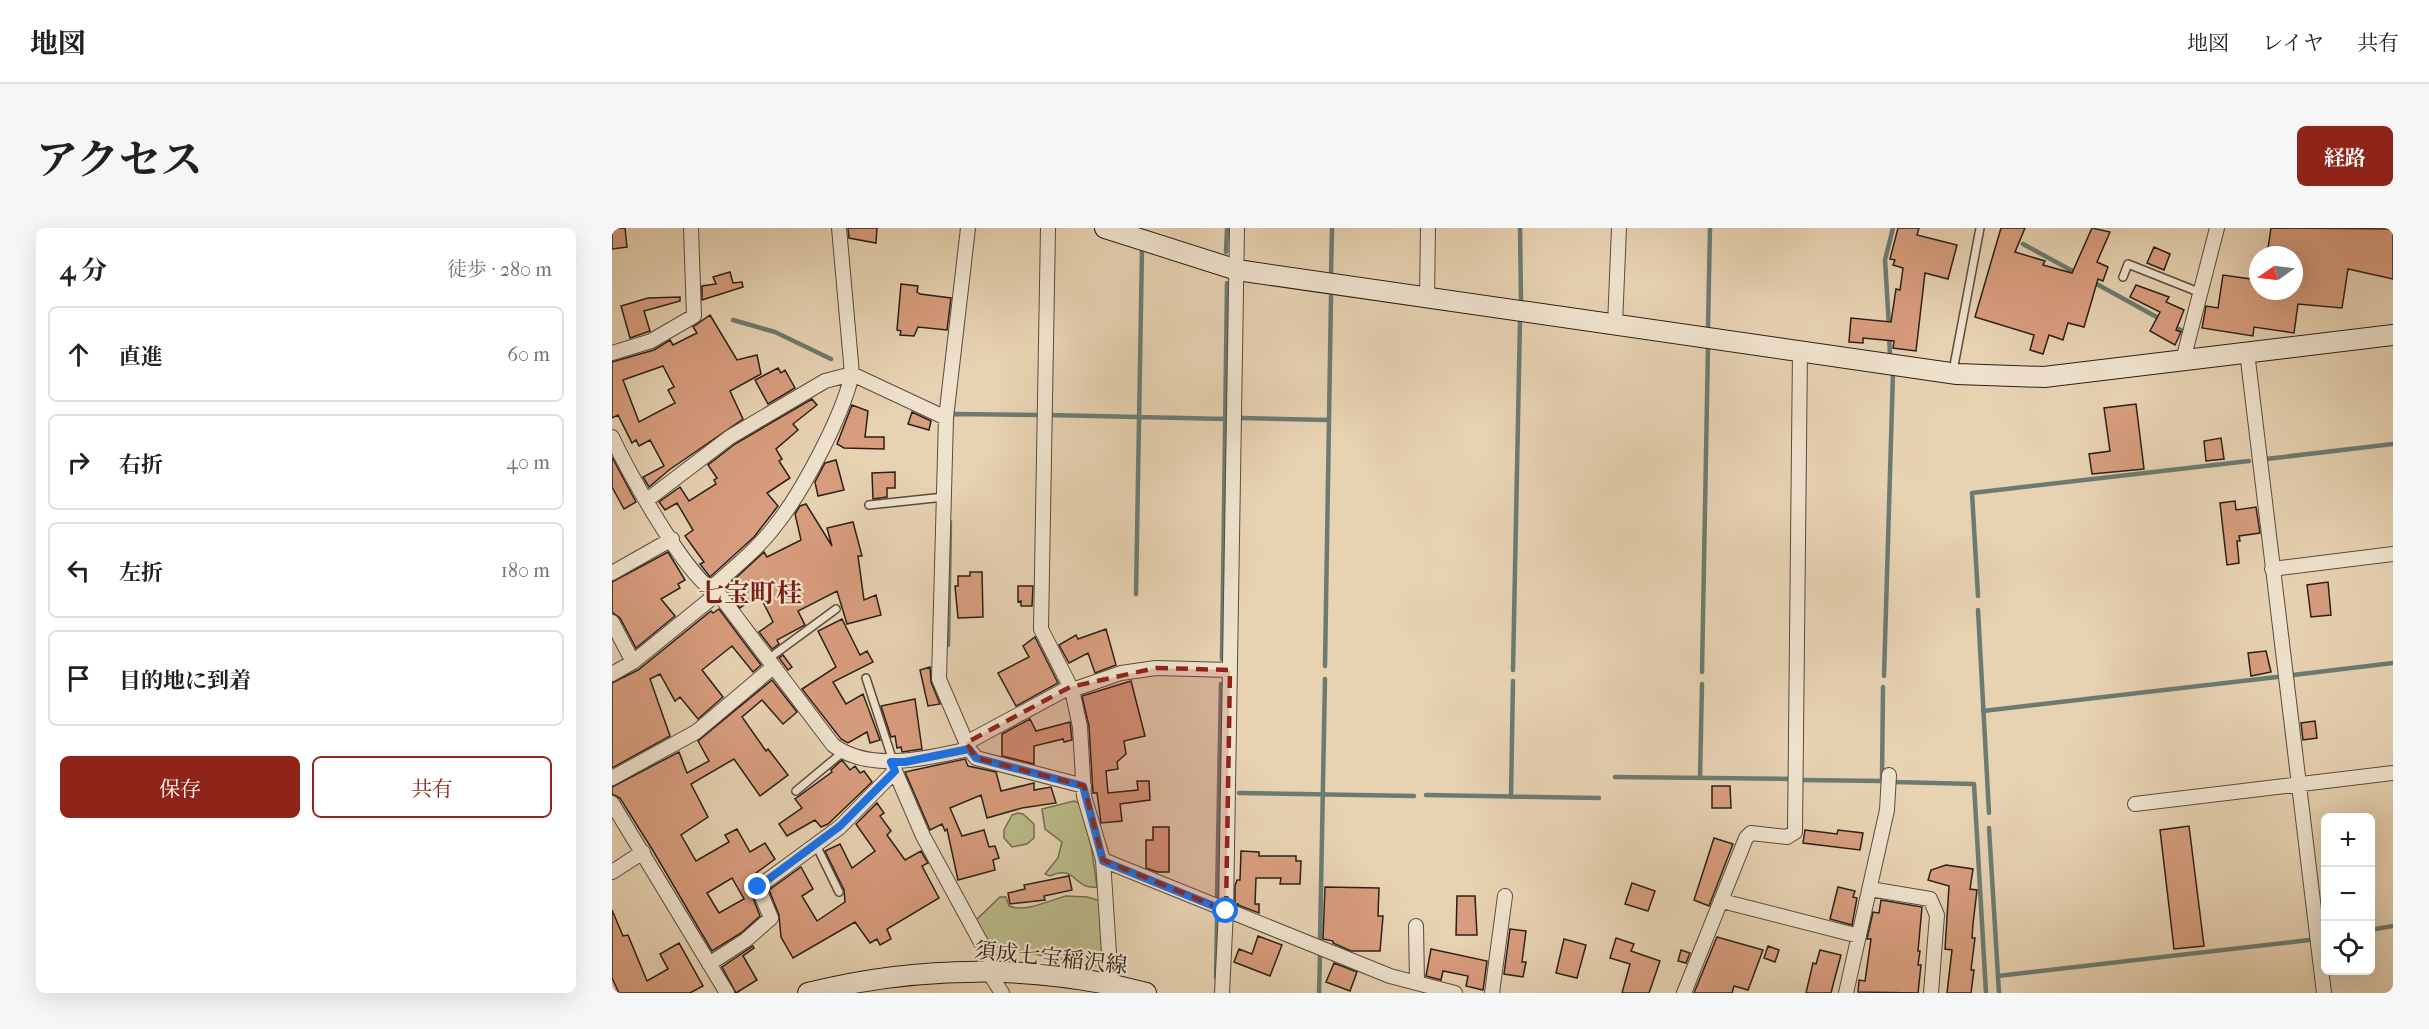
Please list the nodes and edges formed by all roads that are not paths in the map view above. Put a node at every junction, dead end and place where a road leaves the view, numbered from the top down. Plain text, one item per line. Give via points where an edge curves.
1 (691, 228) edge
2 (839, 228) edge
3 (968, 228) edge
4 (1048, 228) edge
5 (1105, 228) edge
6 (1237, 228) edge
7 (1428, 228) edge
8 (1619, 228) edge
9 (1980, 228) edge
10 (2217, 228) edge
11 (1237, 270) junction
12 (2123, 277) dead end
13 (2201, 293) junction
14 (1427, 297) junction
15 (1615, 325) junction
16 (2393, 335) edge
17 (1800, 350) junction
18 (2247, 352) junction
19 (612, 353) edge
20 (2183, 360) junction
21 (1953, 373) junction
22 (852, 374) junction
23 (946, 418) junction
24 (612, 437) edge
25 (944, 497) junction
26 (647, 500) junction
27 (869, 505) dead end
28 (672, 539) junction
29 (2393, 554) edge
30 (2272, 569) junction
31 (612, 573) edge
32 (713, 592) junction
33 (836, 609) dead end
34 (612, 622) edge
35 (633, 662) junction
36 (770, 664) junction
37 (1230, 670) junction
38 (612, 674) edge
39 (866, 678) dead end
40 (1071, 688) junction
41 (968, 746) junction
42 (843, 752) junction
43 (893, 765) junction
44 (2393, 773) edge
45 (1889, 775) dead end
46 (612, 777) edge
47 (2297, 785) junction
48 (1083, 786) junction
49 (796, 791) dead end
50 (612, 803) edge
51 (2135, 804) dead end
52 (816, 845) junction
53 (643, 852) junction
54 (1103, 861) junction
55 (612, 872) edge
56 (1870, 889) junction
57 (839, 892) dead end
58 (1505, 896) dead end
59 (1722, 901) junction
60 (1226, 911) junction
61 (1416, 926) dead end
62 (1859, 936) junction
63 (709, 964) junction
64 (992, 971) junction
65 (1417, 983) junction
66 (1104, 986) edge
67 (727, 993) edge
68 (808, 993) edge
69 (1002, 993) edge
70 (1146, 993) edge
71 (1222, 993) edge
72 (1455, 993) edge
73 (1492, 993) edge
74 (1684, 993) edge
75 (1846, 993) edge
76 (1931, 993) edge
77 (2324, 993) edge

1 - 19 street via 694,316 651,341
2 - 22 street
3 - 23 street
4 - 40 street via 1041,629
5 - 11 street
6 - 11 street
7 - 14 street
8 - 15 street
9 - 21 lane
10 - 13 street
11 - 14 street
11 - 37 street
12 - 13 lane via 2128,264
13 - 20 street
14 - 15 street
15 - 17 street
16 - 18 street
17 - 21 street
17 - 59 street via 1795,832 1787,837 1751,834 1746,838
18 - 20 street
18 - 30 street
20 - 21 street via 2044,378
22 - 23 street
22 - 26 street via 825,381 730,437
22 - 32 street via 829,434 792,502 775,527
23 - 25 street
24 - 26 street
25 - 27 lane
25 - 41 street via 939,679
26 - 28 street
28 - 31 street
28 - 32 street
29 - 30 street
30 - 47 street
32 - 35 street
32 - 36 street
33 - 36 lane
34 - 35 street
35 - 38 street
36 - 42 street via 833,745
36 - 46 street via 696,732
37 - 40 street via 1156,668 1120,673
37 - 60 street
39 - 43 lane
40 - 41 street
40 - 48 street via 1080,727
41 - 43 street
41 - 48 street via 976,758
42 - 43 street
42 - 49 lane
43 - 52 street via 840,826
43 - 64 street via 923,836
44 - 47 street
45 - 56 street via 1887,810
47 - 51 street
47 - 77 street
48 - 54 street
50 - 53 street
52 - 57 lane
52 - 63 street via 758,887 771,918
53 - 55 street
53 - 63 street
54 - 60 street
54 - 66 street
56 - 62 street
56 - 76 street via 1930,899 1937,915
58 - 73 street
59 - 62 street
59 - 74 street
60 - 65 street
60 - 71 street
61 - 65 street
62 - 75 street
63 - 67 street
64 - 66 street, 須成七宝稲沢線
64 - 68 street, 須成七宝稲沢線 via 877,978
64 - 69 street
65 - 72 street
66 - 70 street, 須成七宝稲沢線

